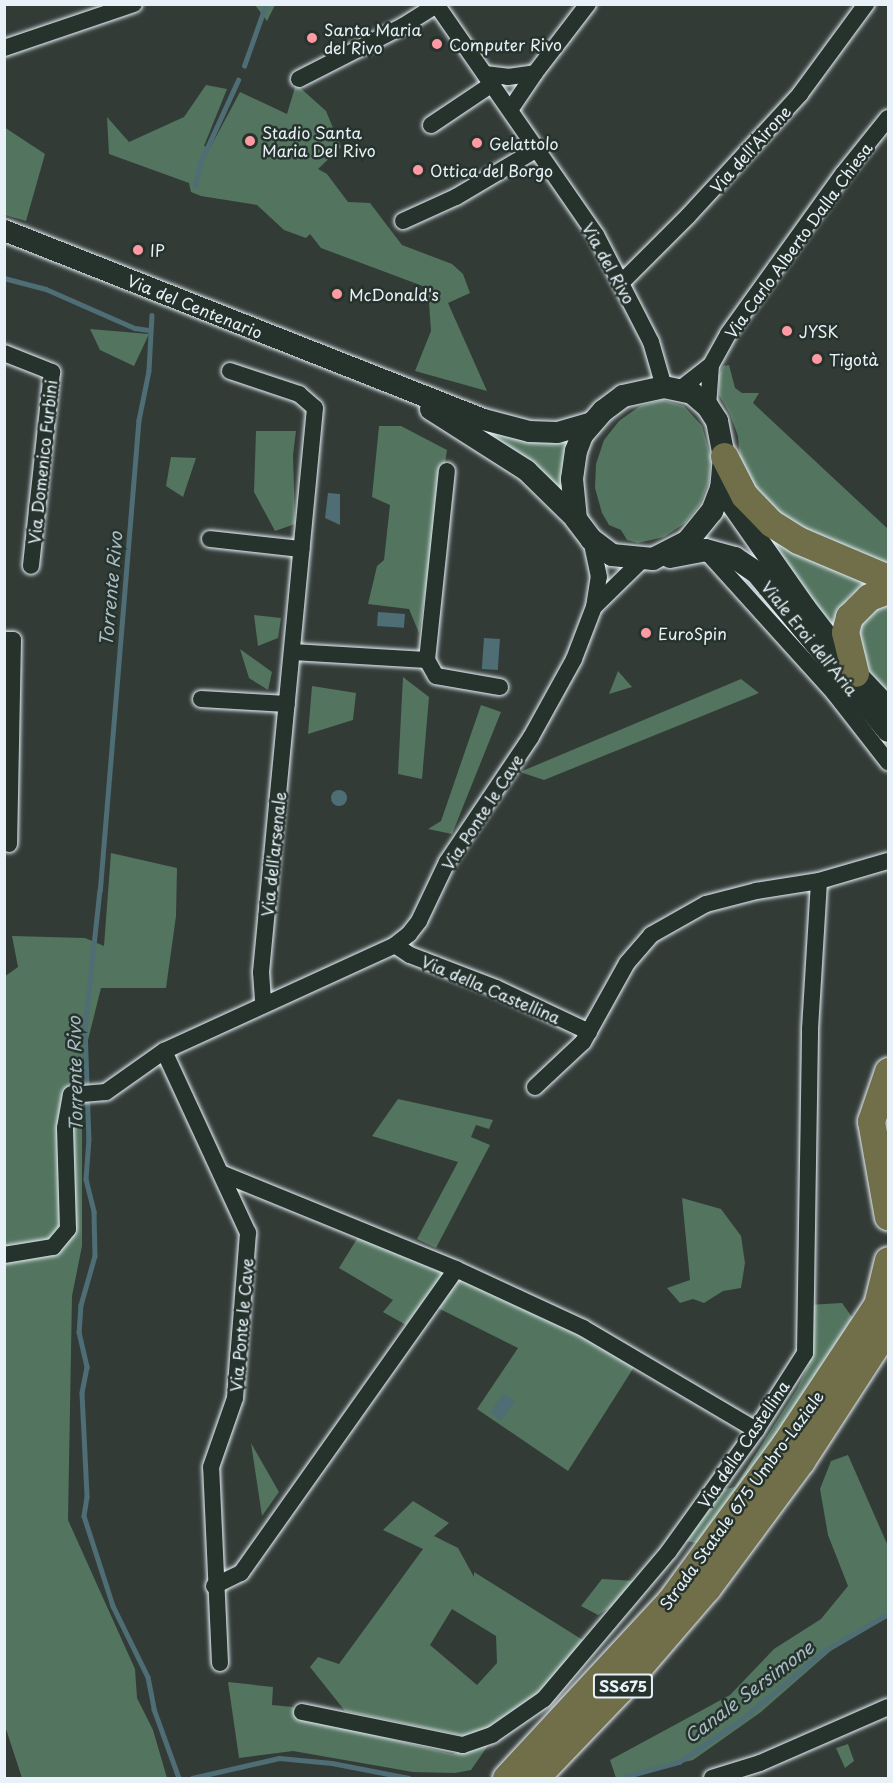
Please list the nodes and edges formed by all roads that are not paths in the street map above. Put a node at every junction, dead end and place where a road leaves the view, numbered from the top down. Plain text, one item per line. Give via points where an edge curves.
1 (134, 4) edge
2 (588, 4) edge
3 (866, 4) edge
4 (439, 6) edge
5 (4, 48) edge
6 (535, 73) junction
7 (299, 79) dead end
8 (488, 79) junction
9 (510, 110) junction
10 (888, 118) edge
11 (431, 125) dead end
12 (537, 149) junction
13 (404, 221) dead end
14 (4, 230) edge
15 (622, 282) junction
16 (4, 353) edge
17 (711, 365) junction
18 (230, 371) dead end
19 (386, 382) junction
20 (672, 388) junction
21 (623, 396) junction
22 (708, 407) junction
23 (592, 422) junction
24 (724, 456) junction
25 (447, 471) dead end
26 (721, 488) junction
27 (576, 519) junction
28 (210, 539) dead end
29 (591, 539) junction
30 (302, 549) junction
31 (705, 550) junction
32 (639, 558) junction
33 (31, 566) dead end
34 (888, 578) edge
35 (888, 590) edge
36 (594, 607) junction
37 (4, 640) edge
38 (292, 652) junction
39 (426, 660) junction
40 (855, 673) junction
41 (500, 687) dead end
42 (201, 699) dead end
43 (287, 704) junction
44 (888, 708) edge
45 (888, 731) edge
46 (888, 762) edge
47 (9, 844) dead end
48 (888, 861) edge
49 (819, 881) junction
50 (395, 945) junction
51 (263, 1004) junction
52 (589, 1032) junction
53 (164, 1051) junction
54 (888, 1071) edge
55 (535, 1087) dead end
56 (876, 1097) junction
57 (888, 1144) edge
58 (223, 1174) junction
59 (888, 1217) edge
60 (4, 1255) edge
61 (888, 1260) edge
62 (456, 1269) junction
63 (885, 1307) edge
64 (756, 1430) junction
65 (214, 1586) junction
66 (220, 1663) dead end
67 (888, 1707) edge
68 (302, 1712) dead end
69 (506, 1779) edge
70 (535, 1779) edge
71 (712, 1779) edge

1 - 5 street
2 - 6 street
3 - 15 street, Via dell'Airone via 800,94
4 - 7 street, Via del Rivo
4 - 8 street, Via del Rivo
6 - 8 street
6 - 9 street
8 - 9 street, Via del Rivo
8 - 11 street
9 - 12 street, Via del Rivo
10 - 17 street, Via Carlo Alberto Dalla Chiesa via 767,278
12 - 13 street via 456,197
12 - 15 street, Via del Rivo via 596,235
14 - 19 street, Via del Centenario
15 - 20 street, Via del Rivo
16 - 33 street, Via Domenico Furbini via 52,372
17 - 20 street, Via Carlo Alberto Dalla Chiesa
17 - 22 street, Via Carlo Alberto Dalla Chiesa
18 - 30 street, Via dell'arsenale via 298,394 315,408
19 - 23 street via 529,431 557,432
19 - 27 street via 526,470
20 - 21 main road
20 - 22 main road
21 - 23 main road
21 - 32 main road via 597,437 586,476 586,499 599,532
22 - 24 main road via 720,428
23 - 27 main road via 576,451 572,479
24 - 26 main road
24 - 34 highway via 744,495 771,523 798,540
25 - 39 street
26 - 32 main road via 702,526 688,541
26 - 40 main road, Viale Eroi dell'Aria
27 - 29 main road
28 - 30 street
29 - 32 main road via 603,550
29 - 36 street, Via Ponte le Cave via 599,577
30 - 38 street, Via dell'arsenale
31 - 32 main road, Viale Eroi dell'Aria
31 - 45 main road, Viale Eroi dell'Aria via 735,558 757,573
31 - 46 street via 819,676
32 - 36 street, Via Ponte le Cave
35 - 40 highway via 869,597 849,616 845,632
36 - 50 street, Via Ponte le Cave via 574,659 539,724 459,842 419,921
37 - 47 street via 13,640
38 - 39 street
38 - 43 street, Via dell'arsenale
39 - 41 street via 436,676
40 - 44 main road, Viale Eroi dell'Aria
42 - 43 street
43 - 51 street, Via dell'arsenale via 261,972
48 - 49 street
49 - 52 street via 706,904 651,936 627,963
49 - 64 street, Via della Castellina via 810,1029 805,1353
50 - 51 street, Via Ponte le Cave
50 - 52 street, Via della Castellina
51 - 53 street, Via Ponte le Cave
52 - 55 street
53 - 58 street, Via Ponte le Cave
53 - 60 street, Via Ponte le Cave via 101,1092 78,1092 67,1100 68,1229 53,1247
54 - 56 highway
56 - 57 highway via 879,1123
56 - 59 highway via 870,1121
58 - 62 street
58 - 65 street, Via Ponte le Cave via 249,1233 235,1398 211,1467
61 - 63 highway
62 - 64 street via 583,1328
62 - 65 street via 241,1573
63 - 69 highway, Strada Statale 675 Umbro-Laziale / SS675 via 670,1601
63 - 70 highway, Strada Statale 675 Umbro-Laziale / SS675 via 801,1461 707,1588
64 - 68 street, Via della Castellina via 669,1551 544,1699 492,1736 463,1745
65 - 66 street, Via Ponte le Cave
67 - 71 street via 760,1763

